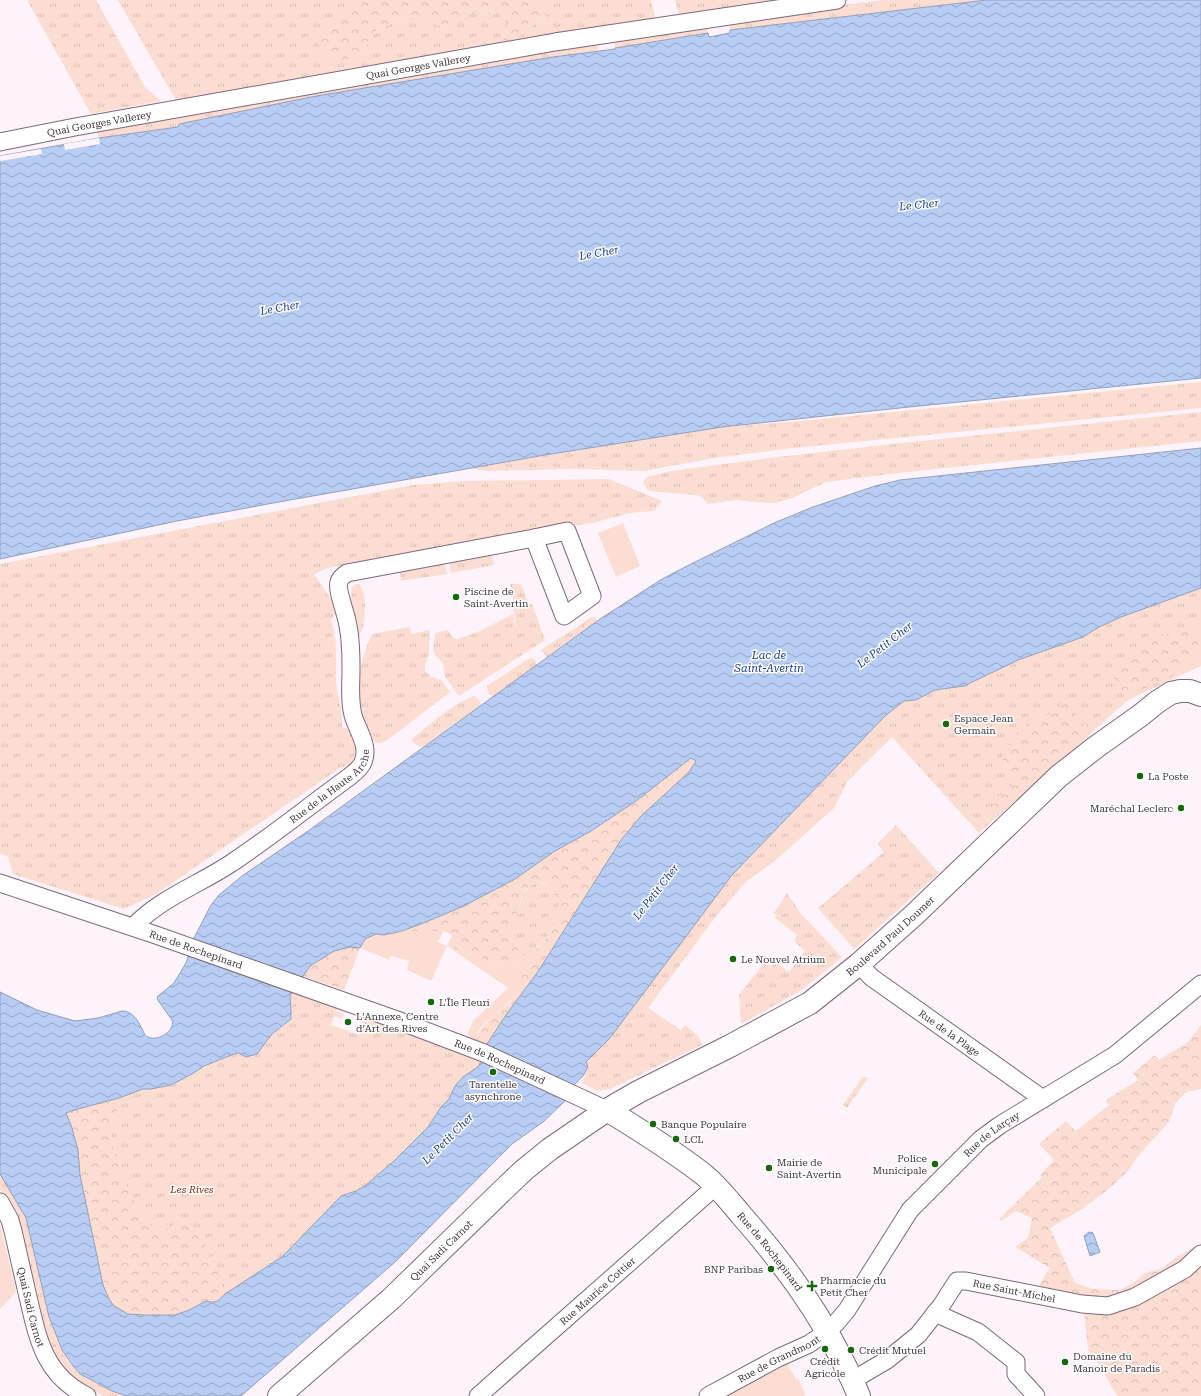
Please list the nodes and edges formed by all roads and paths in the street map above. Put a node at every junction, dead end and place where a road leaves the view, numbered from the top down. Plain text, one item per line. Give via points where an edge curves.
1 (837, 0) edge
2 (0, 142) edge
3 (534, 538) junction
4 (1197, 689) edge
5 (1201, 711) edge
6 (1141, 715) junction
7 (0, 883) edge
8 (133, 927) junction
9 (859, 964) junction
10 (1201, 984) edge
11 (1043, 1098) junction
12 (607, 1110) junction
13 (716, 1186) junction
14 (0, 1202) edge
15 (1201, 1254) edge
16 (935, 1313) junction
17 (828, 1331) junction
18 (856, 1388) edge
19 (87, 1396) edge
20 (279, 1396) edge
21 (478, 1396) edge
22 (708, 1396) edge
23 (1036, 1396) edge

1 - 2 street, Quai Georges Vallerey via 547,43
3 - 3 street via 551,580 564,616 592,596 567,531
3 - 8 street, Rue de la Haute Arche via 347,573 339,581 338,589 350,638 350,694 353,715 365,749 363,762 358,770 247,852 146,914
4 - 6 main road via 1171,693
5 - 6 main road via 1188,705 1174,704
6 - 9 main road, Boulevard Paul Doumer via 1059,776
7 - 8 street, Rue de Rochepinard
8 - 12 street, Rue de Rochepinard via 298,984 484,1053
9 - 11 street, Rue de la Plage via 871,977
9 - 12 main road, Boulevard Paul Doumer via 795,1012
10 - 11 street, Rue de Larçay via 1115,1055
11 - 17 street, Rue de Larçay via 981,1140 910,1210 847,1310
12 - 13 main road, Rue de Rochepinard via 640,1129
12 - 20 main road, Quai Sadi Carnot via 524,1170 392,1298
13 - 17 main road, Rue de Rochepinard via 798,1284
13 - 21 street, Rue Maurice Cottier
14 - 19 street, Quai Sadi Carnot via 13,1230 41,1346 58,1375 67,1384
15 - 16 street, Rue Saint-Michel via 1185,1269 1135,1297 1108,1306 1082,1304 966,1280 957,1281
16 - 18 street, Rue Saint-Michel via 918,1335
16 - 23 street via 978,1332 1016,1362 1016,1374
17 - 18 main road, Rue de Rochepinard
17 - 22 street, Rue de Grandmont via 809,1344

